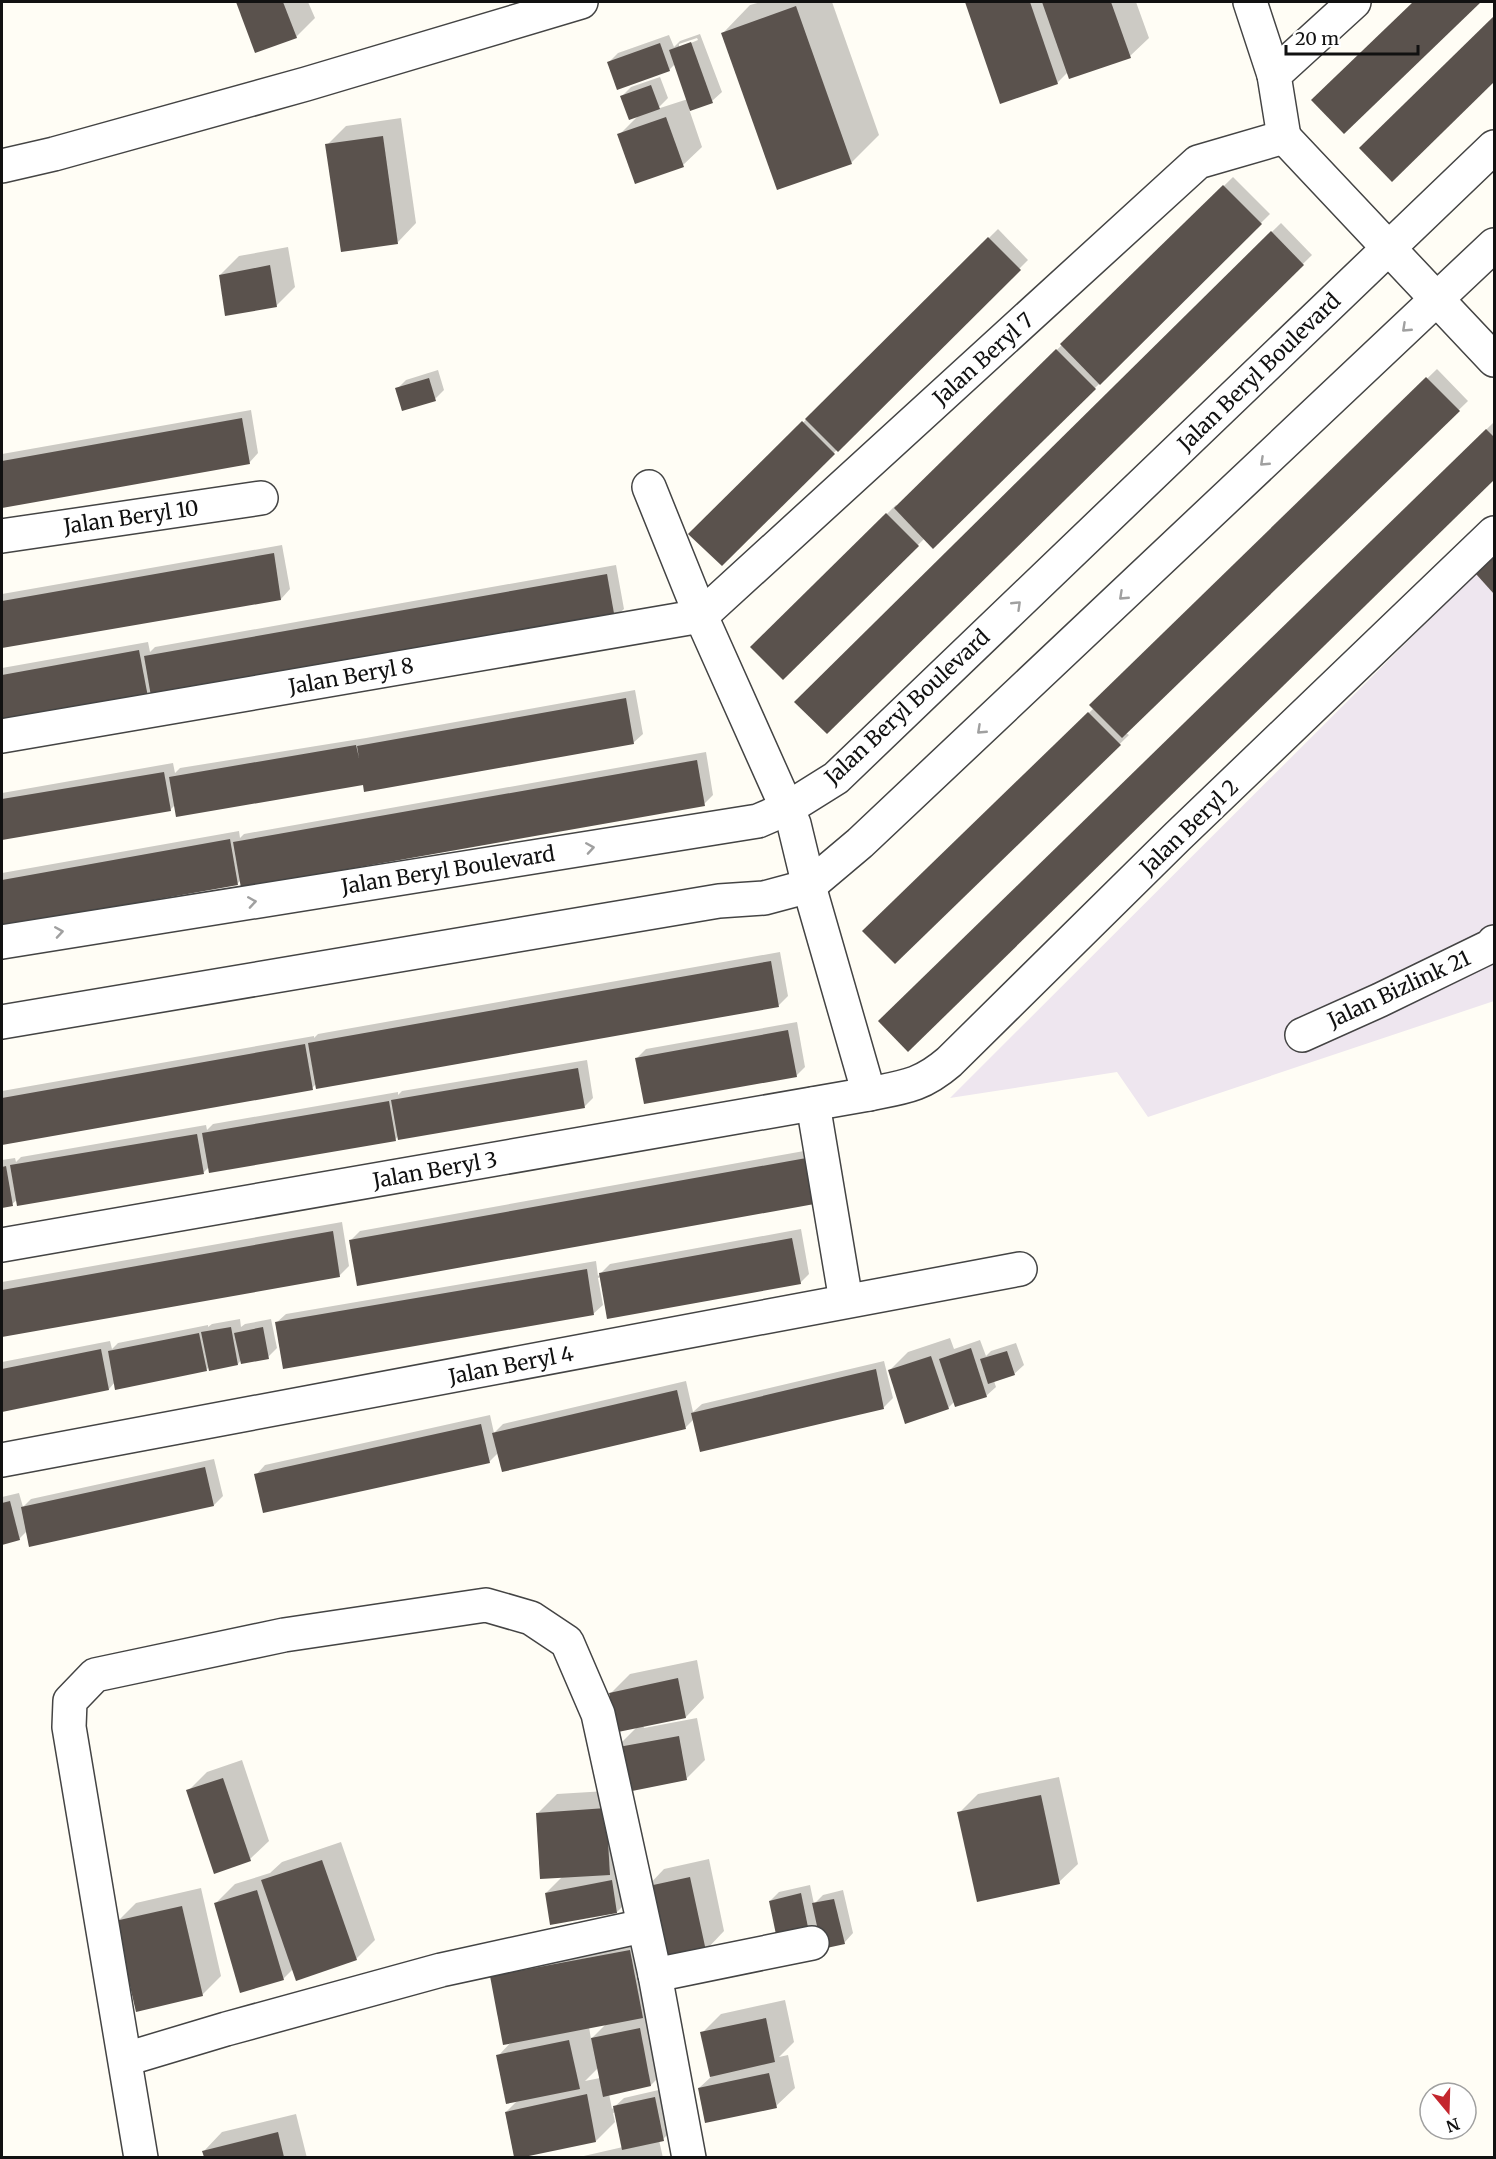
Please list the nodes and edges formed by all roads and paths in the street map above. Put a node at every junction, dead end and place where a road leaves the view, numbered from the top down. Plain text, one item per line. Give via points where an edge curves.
1 (581, 2) edge
2 (1250, 2) edge
3 (1354, 2) edge
4 (1274, 75) junction
5 (1284, 137) junction
6 (1494, 147) edge
7 (2, 166) edge
8 (1494, 245) edge
9 (1388, 249) junction
10 (1427, 289) junction
11 (1494, 360) edge
12 (649, 487) dead end
13 (261, 498) dead end
14 (1494, 533) edge
15 (2, 536) edge
16 (701, 616) junction
17 (2, 736) edge
18 (791, 816) junction
19 (806, 873) junction
20 (2, 942) edge
21 (1494, 942) edge
22 (2, 1022) edge
23 (1302, 1035) dead end
24 (869, 1094) junction
25 (813, 1104) junction
26 (2, 1245) edge
27 (1020, 1269) dead end
28 (846, 1301) junction
29 (2, 1460) edge
30 (643, 1926) junction
31 (812, 1943) dead end
32 (655, 1975) junction
33 (126, 2059) junction
34 (141, 2157) edge
35 (689, 2157) edge

1 - 7 street via 306,84
2 - 4 street
3 - 4 street
4 - 5 street
5 - 9 street
5 - 16 street, Jalan Beryl 7 via 1198,162
6 - 9 street, Jalan Beryl Boulevard
8 - 10 street
9 - 10 street
18 -> 9 street, Jalan Beryl Boulevard via 836,778
10 - 11 street
10 -> 19 street via 860,843
12 - 16 street
13 - 15 street, Jalan Beryl 10
14 - 24 street, Jalan Beryl 2 via 949,1062 932,1077 912,1086
16 - 17 street, Jalan Beryl 8
16 - 18 street
18 - 19 street
20 -> 18 street, Jalan Beryl Boulevard
19 - 22 street via 764,898 719,901
19 - 24 street
21 - 23 street, Jalan Bizlink 21
24 - 25 street, Jalan Beryl 3
25 - 26 street, Jalan Beryl 3
25 - 28 street
27 - 28 street, Jalan Beryl 4
28 - 29 street, Jalan Beryl 4
30 - 32 street
30 - 33 street via 441,1970
30 - 33 street via 598,1714 567,1642 531,1618 486,1605 284,1635 95,1675 70,1701 69,1727
31 - 32 street
32 - 35 street
33 - 34 street

